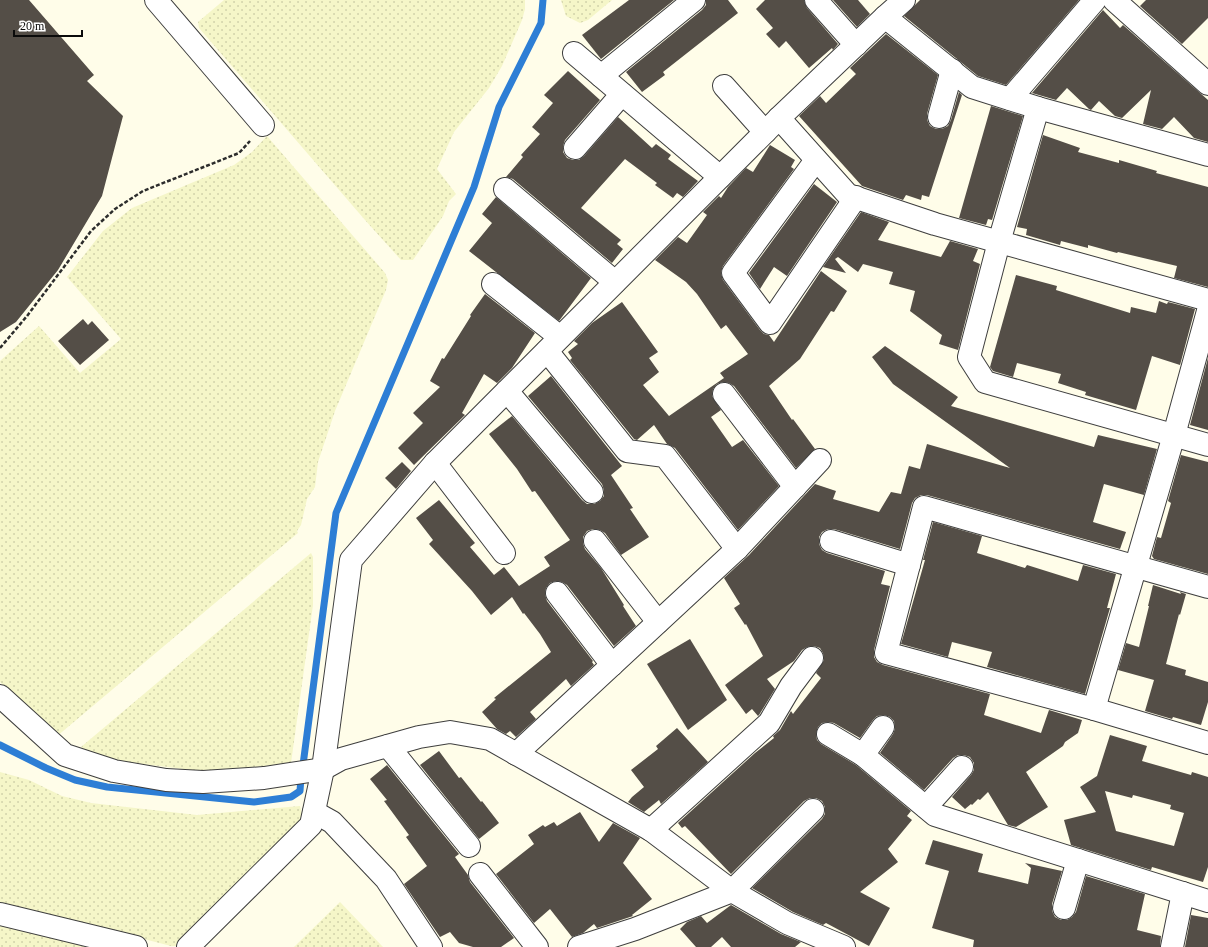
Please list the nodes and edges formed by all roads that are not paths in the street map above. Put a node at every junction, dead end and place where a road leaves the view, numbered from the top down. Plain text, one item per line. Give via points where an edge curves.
1 (156, 0) edge
2 (694, 0) edge
3 (816, 0) edge
4 (904, 0) edge
5 (1095, 0) edge
6 (1114, 0) edge
7 (885, 17) junction
8 (856, 45) junction
9 (574, 53) dead end
10 (952, 70) junction
11 (601, 76) junction
12 (1208, 84) edge
13 (724, 86) dead end
14 (622, 94) junction
15 (1010, 99) junction
16 (1038, 108) junction
17 (939, 117) dead end
18 (263, 125) road end
19 (772, 125) junction
20 (575, 148) dead end
21 (1208, 156) edge
22 (816, 160) junction
23 (720, 177) junction
24 (505, 189) dead end
25 (856, 198) junction
26 (999, 242) junction
27 (615, 282) junction
28 (493, 284) dead end
29 (1208, 300) edge
30 (1208, 311) edge
31 (553, 344) junction
32 (508, 391) junction
33 (724, 394) dead end
34 (1174, 435) junction
35 (1208, 445) edge
36 (820, 460) dead end
37 (435, 463) junction
38 (796, 487) junction
39 (592, 492) dead end
40 (595, 541) dead end
41 (831, 541) dead end
42 (737, 549) junction
43 (504, 553) dead end
44 (909, 565) junction
45 (1135, 566) junction
46 (1208, 587) edge
47 (557, 593) dead end
48 (658, 622) junction
49 (812, 658) dead end
50 (612, 665) junction
51 (0, 696) edge
52 (1094, 709) junction
53 (883, 727) dead end
54 (828, 734) dead end
55 (1208, 743) edge
56 (388, 746) junction
57 (516, 754) junction
58 (863, 755) junction
59 (962, 767) dead end
60 (323, 769) junction
61 (926, 807) junction
62 (813, 810) dead end
63 (314, 812) junction
64 (651, 830) junction
65 (469, 846) dead end
66 (1078, 860) junction
67 (480, 874) dead end
68 (732, 891) junction
69 (1183, 893) junction
70 (1208, 901) edge
71 (1064, 908) dead end
72 (0, 914) edge
73 (431, 946) edge
74 (136, 947) edge
75 (188, 947) edge
76 (537, 947) edge
77 (579, 947) edge
78 (844, 947) edge
79 (1172, 947) edge

1 - 18 street
2 - 11 street
3 - 8 street
4 - 7 street
5 - 15 street
6 - 12 street
7 - 8 street
7 - 10 street
8 - 19 street
9 - 11 street
10 - 15 street via 972,87
10 - 17 street
11 - 14 street
13 - 19 street
14 - 20 street
14 - 23 street
15 - 16 street
16 - 21 street
16 - 26 street
19 - 22 street
19 - 23 street
22 - 25 street via 848,195
22 - 25 street via 733,273 770,324
23 - 27 street
24 - 27 street
25 - 26 street
26 - 29 street
26 - 34 street via 969,357 984,382
27 - 31 street
28 - 31 street
30 - 34 street
31 - 32 street
31 - 42 street via 627,451 666,456
32 - 37 street
32 - 39 street
33 - 38 street
34 - 35 street
34 - 45 street
36 - 38 street
37 - 43 street
37 - 60 street via 351,560
38 - 42 street
40 - 48 street
41 - 44 street
42 - 48 street
44 - 45 street via 924,507
44 - 52 street via 886,653
45 - 46 street
45 - 52 street
47 - 50 street
48 - 50 street
49 - 64 street via 791,686 769,723
50 - 57 street
51 - 60 street via 65,755 114,771 166,780 203,782 264,778
52 - 55 street
53 - 58 street
54 - 58 street
56 - 57 street via 450,732 490,739
56 - 60 street via 341,759
56 - 65 street
57 - 64 street
58 - 61 street
59 - 61 street
60 - 63 street
61 - 66 street via 935,815
62 - 68 street
63 - 73 street via 332,822 386,879
63 - 75 street via 311,825
64 - 68 street
66 - 69 street
66 - 71 street
67 - 76 street
68 - 77 street via 635,929
68 - 78 street via 787,923
69 - 70 street
69 - 79 street
72 - 74 street

